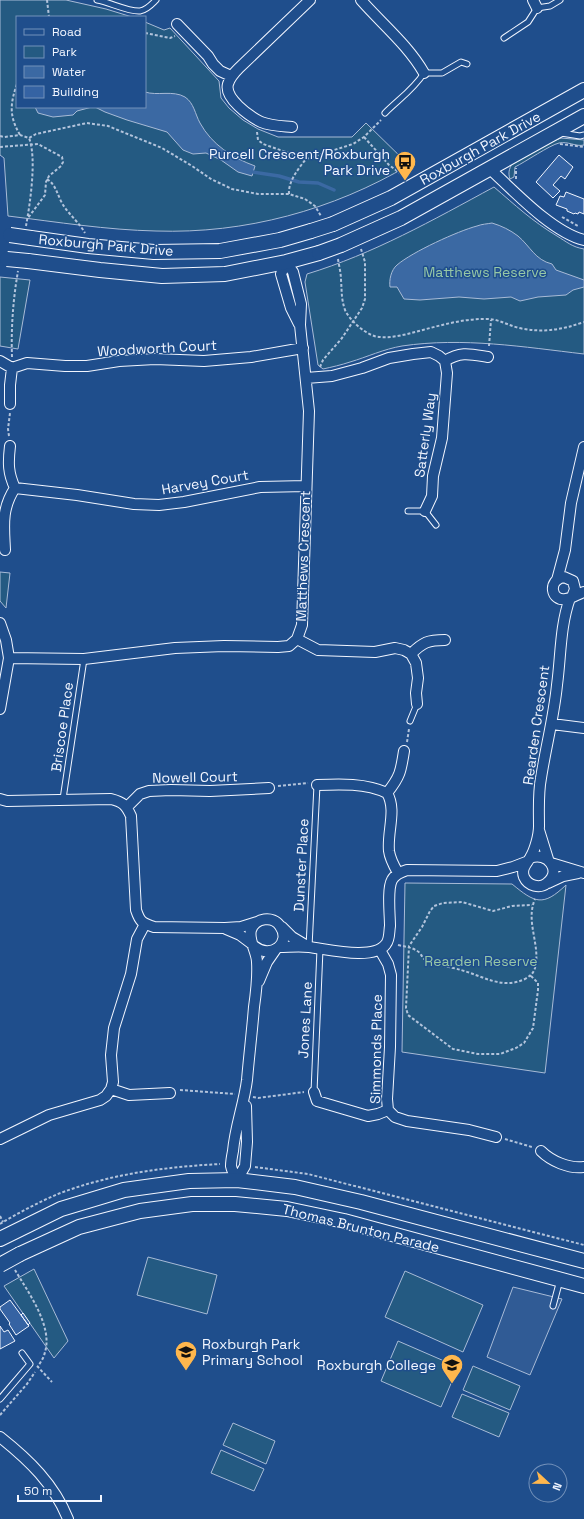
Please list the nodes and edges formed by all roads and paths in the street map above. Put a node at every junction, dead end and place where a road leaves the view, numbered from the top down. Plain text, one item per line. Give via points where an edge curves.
1 (47, 0) edge
2 (97, 0) edge
3 (156, 0) edge
4 (310, 0) edge
5 (361, 0) edge
6 (560, 0) edge
7 (535, 4) edge
8 (49, 16) edge
9 (180, 27) joint
10 (146, 34) edge
11 (504, 38) dead end
12 (468, 64) dead end
13 (424, 73) junction
14 (231, 76) junction
15 (16, 88) edge
16 (584, 90) edge
17 (385, 113) joint
18 (584, 116) edge
19 (261, 122) junction
20 (292, 127) dead end
21 (20, 135) dead end
22 (584, 135) edge
23 (364, 137) junction
24 (555, 139) junction
25 (0, 147) edge
26 (584, 147) edge
27 (306, 159) junction
28 (522, 165) dead end
29 (490, 169) junction
30 (404, 176) dead end
31 (48, 179) junction
32 (521, 184) dead end
33 (289, 194) dead end
34 (557, 214) dead end
35 (27, 219) dead end
36 (584, 229) edge
37 (5, 235) edge
38 (357, 238) junction
39 (280, 240) junction
40 (584, 240) edge
41 (83, 245) junction
42 (3, 258) edge
43 (287, 269) junction
44 (491, 320) dead end
45 (303, 348) junction
46 (488, 357) joint
47 (0, 361) edge
48 (445, 361) junction
49 (12, 368) junction
50 (318, 377) junction
51 (306, 378) junction
52 (10, 404) joint
53 (10, 446) joint
54 (584, 447) edge
55 (306, 486) junction
56 (15, 488) junction
57 (425, 511) junction
58 (408, 512) dead end
59 (436, 525) dead end
60 (5, 550) dead end
61 (565, 550) junction
62 (557, 580) junction
63 (572, 580) junction
64 (584, 586) edge
65 (584, 592) edge
66 (555, 596) junction
67 (571, 597) junction
68 (0, 624) edge
69 (563, 624) junction
70 (298, 639) junction
71 (445, 640) dead end
72 (411, 654) junction
73 (9, 658) junction
74 (84, 659) junction
75 (417, 704) joint
76 (0, 709) edge
77 (410, 721) joint
78 (552, 724) junction
79 (584, 728) edge
80 (404, 751) joint
81 (317, 785) junction
82 (269, 788) joint
83 (387, 793) junction
84 (0, 799) edge
85 (63, 799) junction
86 (127, 807) junction
87 (539, 830) junction
88 (528, 860) junction
89 (549, 861) junction
90 (497, 871) junction
91 (582, 872) edge
92 (398, 873) junction
93 (527, 881) junction
94 (548, 883) junction
95 (535, 899) dead end
96 (532, 905) junction
97 (257, 922) junction
98 (145, 924) junction
99 (280, 926) junction
100 (225, 928) junction
101 (253, 945) junction
102 (383, 946) junction
103 (409, 946) junction
104 (309, 947) junction
105 (278, 948) junction
106 (320, 949) junction
107 (531, 976) junction
108 (256, 989) junction
109 (111, 1089) junction
110 (314, 1092) joint
111 (170, 1094) dead end
112 (245, 1098) junction
113 (388, 1110) junction
114 (496, 1137) joint
115 (0, 1138) edge
116 (541, 1151) joint
117 (231, 1165) junction
118 (245, 1166) junction
119 (584, 1168) edge
120 (237, 1180) junction
121 (218, 1181) junction
122 (258, 1183) junction
123 (235, 1204) junction
124 (0, 1216) edge
125 (4, 1232) edge
126 (584, 1261) edge
127 (0, 1265) edge
128 (14, 1269) dead end
129 (560, 1280) junction
130 (584, 1286) edge
131 (553, 1306) dead end
132 (22, 1353) dead end
133 (30, 1364) junction
134 (38, 1367) junction
135 (52, 1382) dead end
136 (0, 1399) edge
137 (0, 1415) edge
138 (0, 1437) edge
139 (68, 1519) edge

1 - 8 path
2 - 3 lane via 140,11
4 - 14 street
5 - 13 street via 406,48
6 - 7 lane via 550,6
7 - 11 lane via 528,22
9 - 10 path via 176,36 170,38
9 - 14 street via 220,71
12 - 13 lane via 461,62 442,73
13 - 17 lane via 417,84
14 - 19 street via 228,85 229,95
15 - 21 path via 11,111 14,126
16 - 39 street, Roxburgh Park Drive, bridge via 391,198 333,224
17 - 23 path
18 - 24 street, Roxburgh Park Drive
19 - 20 street
19 - 27 path via 257,132 258,140
22 - 24 lane, Roxburgh Park Drive
23 - 27 path via 353,144
23 - 30 path via 389,166
24 - 26 path via 561,144
24 - 29 street, Roxburgh Park Drive
25 - 31 path via 38,144 62,157 61,166
27 - 33 path via 298,169
28 - 32 path via 515,169 515,179
29 - 38 street, Roxburgh Park Drive via 401,218
29 - 40 street via 553,224
31 - 35 path via 45,195
31 - 41 path via 70,215 85,232
34 - 36 path
37 - 41 street, Roxburgh Park Drive, bridge
38 - 43 street, Roxburgh Park Drive, bridge via 300,258
38 - 50 path via 365,262 365,299 353,322 323,360
39 - 41 street, Roxburgh Park Drive via 220,251 154,252
39 - 43 street, Matthews Crescent
42 - 43 street, Roxburgh Park Drive, bridge via 162,276 225,274 270,265
43 - 45 street, Matthews Crescent via 301,304
44 - 46 path
45 - 49 street, Woodworth Court via 251,357 204,361 155,359 87,366 27,363
45 - 51 street, Matthews Crescent
46 - 48 street via 454,355
47 - 49 street
48 - 50 street via 431,352 413,354 389,358 332,376
48 - 57 street, Satterly Way via 447,373 442,438 433,476 432,496
49 - 52 street
50 - 51 street
51 - 55 street, Matthews Crescent via 309,411
52 - 53 path
53 - 56 street via 8,462
54 - 61 street via 570,503
55 - 56 street, Harvey Court via 260,487 159,505
55 - 70 street, Matthews Crescent via 302,625
56 - 60 street via 8,499 3,522
57 - 58 lane
57 - 59 lane
61 - 62 street
61 - 63 street
62 - 63 street via 564,577
62 - 66 street via 553,588
63 - 64 street
63 - 67 street via 575,589
65 - 67 street
66 - 67 street via 564,600
66 - 69 street, Rearden Crescent
67 - 69 street, Rearden Crescent
68 - 73 street
69 - 78 street, Rearden Crescent
70 - 72 street via 318,650 375,652 395,648
70 - 74 street, Matthews Crescent via 289,646 175,648
71 - 72 street via 430,640
72 - 75 street via 416,663 418,678
73 - 74 street, Matthews Crescent
73 - 76 street
74 - 85 lane, Briscoe Place
75 - 77 lane
77 - 80 path via 408,742
78 - 79 street
78 - 87 street, Rearden Crescent via 540,779
80 - 83 street via 401,773
81 - 82 path via 309,783
81 - 83 street via 367,786
81 - 104 lane, Dunster Place
82 - 86 street, Nowell Court via 149,791 140,794
83 - 92 street via 393,808 389,827 389,851
84 - 85 street
85 - 86 street via 111,799 120,801
86 - 98 street via 131,816 136,910 139,920
87 - 88 street, Rearden Crescent
87 - 89 street, Rearden Crescent
88 - 89 street via 539,856
88 - 90 street
88 - 93 street via 523,872
89 - 91 street
89 - 94 street via 553,867 553,876
90 - 92 street via 407,870
90 - 93 street
91 - 94 street via 562,876
92 - 102 street via 392,880 390,889 390,934
93 - 94 street via 537,886
95 - 96 path
96 - 103 path via 512,906 493,911 462,902 443,902 430,911 420,932
96 - 107 path via 531,926 536,952 535,968
97 - 99 street via 268,919
97 - 100 street
97 - 101 street via 251,929
98 - 100 street
98 - 109 street via 137,939 131,974 114,1028
99 - 104 street
99 - 105 street via 283,937
100 - 101 street
101 - 105 street via 265,952
101 - 108 street via 257,962
102 - 103 path
102 - 106 street via 372,952 349,953
102 - 113 street, Simmonds Place via 390,975
103 - 107 path via 425,960 500,983 515,983
103 - 107 path via 406,1008 408,1015 445,1045 460,1051 500,1054 524,1043 533,1028 538,990 538,983
104 - 105 street
104 - 106 street
105 - 108 street via 267,962
106 - 110 lane, Jones Lane
108 - 112 street
109 - 111 street via 129,1095
109 - 115 street via 100,1100 49,1115
110 - 113 street via 317,1101 368,1116
112 - 117 street
112 - 118 street
113 - 114 street, Simmonds Place via 395,1117 407,1121 470,1130
114 - 116 path
116 - 119 street via 547,1157 573,1167
117 - 120 street
117 - 121 street
118 - 120 street
118 - 122 street
120 - 121 street, Thomas Brunton Parade
120 - 122 street, Thomas Brunton Parade
120 - 123 street
121 - 125 street, Thomas Brunton Parade via 124,1190 61,1209
122 - 126 street, Thomas Brunton Parade via 295,1187 361,1202
123 - 127 street, Thomas Brunton Parade, bridge via 192,1204 140,1211 79,1228
123 - 129 street, Thomas Brunton Parade via 287,1209 344,1221
124 - 125 path
128 - 134 path via 41,1316 47,1335 45,1352
129 - 130 street, Thomas Brunton Parade
129 - 131 lane
132 - 133 lane
133 - 134 path
133 - 136 lane
134 - 135 path
134 - 137 path
138 - 139 street via 40,1472 57,1496

